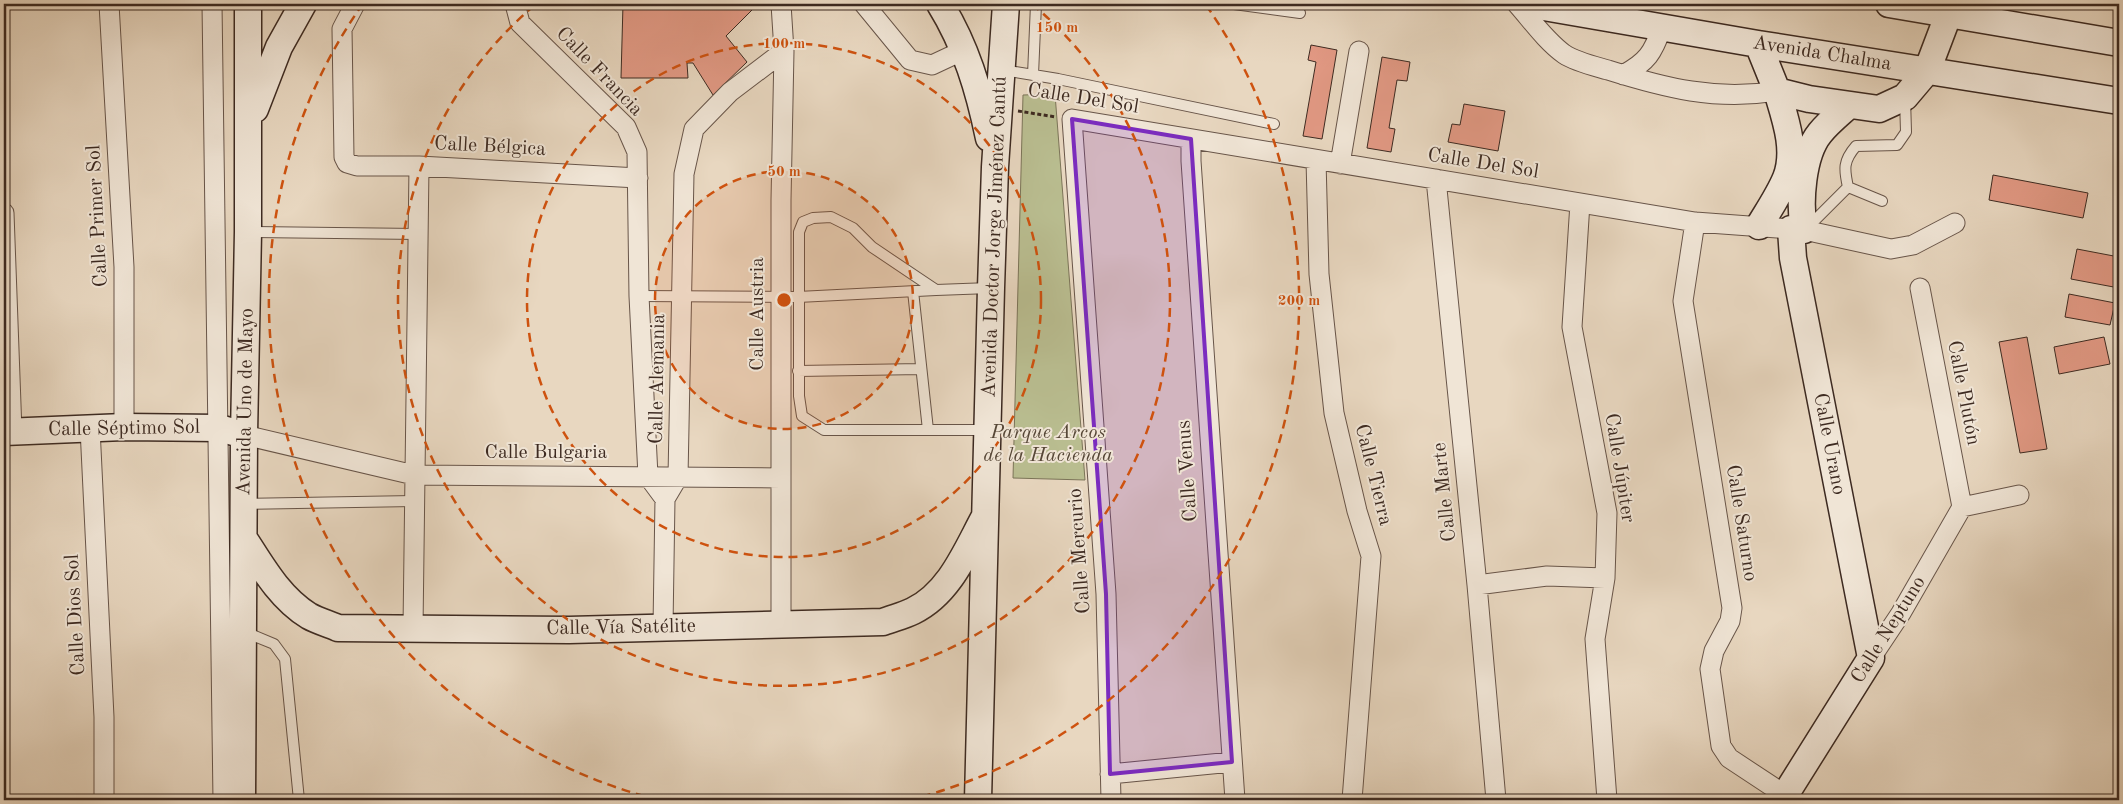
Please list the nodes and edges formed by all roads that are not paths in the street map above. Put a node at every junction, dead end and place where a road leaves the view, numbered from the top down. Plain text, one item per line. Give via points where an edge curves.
1 (110, 4) edge
2 (212, 4) edge
3 (248, 4) edge
4 (303, 4) edge
5 (355, 4) edge
6 (515, 4) edge
7 (782, 4) edge
8 (864, 4) edge
9 (940, 4) edge
10 (1006, 4) edge
11 (1036, 4) edge
12 (1234, 4) edge
13 (1517, 4) edge
14 (1526, 4) edge
15 (1889, 4) edge
16 (1952, 9) edge
17 (1300, 13) dead end
18 (1662, 27) junction
19 (2119, 43) edge
20 (1758, 44) junction
21 (964, 50) junction
22 (784, 51) junction
23 (1358, 51) dead end
24 (1002, 70) junction
25 (1926, 71) junction
26 (1033, 75) junction
27 (1623, 75) junction
28 (1777, 91) junction
29 (1905, 97) junction
30 (2119, 101) edge
31 (1848, 106) junction
32 (1072, 119) joint
33 (1274, 124) dead end
34 (248, 131) junction
35 (1191, 139) junction
36 (1316, 160) junction
37 (1340, 164) junction
38 (419, 166) junction
39 (995, 168) junction
40 (638, 178) junction
41 (1436, 179) junction
42 (1848, 187) junction
43 (1882, 201) dead end
44 (1580, 203) junction
45 (4, 213) edge
46 (1695, 222) junction
47 (1955, 223) dead end
48 (1759, 226) junction
49 (1797, 230) junction
50 (248, 232) junction
51 (418, 234) junction
52 (991, 288) junction
53 (1920, 288) dead end
54 (936, 290) junction
55 (913, 291) junction
56 (682, 295) junction
57 (638, 296) junction
58 (789, 297) junction
59 (921, 369) junction
60 (798, 371) junction
61 (124, 427) junction
62 (90, 428) junction
63 (219, 428) junction
64 (928, 430) junction
65 (988, 430) junction
66 (8, 432) edge
67 (244, 435) junction
68 (414, 475) junction
69 (648, 476) junction
70 (678, 477) junction
71 (781, 478) junction
72 (2018, 495) dead end
73 (665, 499) junction
74 (414, 501) junction
75 (244, 504) junction
76 (1962, 507) junction
77 (985, 516) junction
78 (245, 540) junction
79 (1605, 578) junction
80 (1477, 585) junction
81 (781, 624) junction
82 (663, 627) junction
83 (413, 628) junction
84 (244, 632) junction
85 (1871, 658) junction
86 (1232, 762) junction
87 (1110, 774) junction
88 (1784, 798) edge
89 (104, 800) edge
90 (223, 800) edge
91 (242, 800) edge
92 (299, 800) edge
93 (978, 800) edge
94 (1111, 800) edge
95 (1235, 800) edge
96 (1352, 800) edge
97 (1496, 800) edge
98 (1607, 800) edge

1 - 61 street, Calle Primer Sol via 124,267
2 - 63 street
3 - 34 main road, Avenida Uno de Mayo
4 - 34 main road via 267,74
5 - 38 street, Calle Bélgica via 342,29 344,157 347,164 357,166
6 - 40 street, Calle Francia via 520,23 626,127 637,152
7 - 22 street, Calle Austria
8 - 21 street via 910,60 932,65
9 - 21 main road
10 - 24 main road, Avenida Doctor Jorge Jiménez Cantú
11 - 26 lane
12 - 17 lane
13 - 27 street via 1548,40 1566,55
14 - 18 main road, Avenida Chalma
15 - 16 main road
16 - 19 main road
16 - 25 main road
18 - 20 main road, Avenida Chalma
18 - 27 street via 1648,58
20 - 25 main road, Avenida Chalma
20 - 28 main road
21 - 39 main road via 978,88
22 - 56 street, Calle Alemania via 730,92 694,129 684,174
22 - 58 street, Calle Austria
23 - 37 street
24 - 26 lane
24 - 39 main road, Avenida Doctor Jorge Jiménez Cantú
25 - 29 main road
25 - 30 main road, Avenida Chalma
26 - 33 lane
27 - 28 street via 1703,93 1749,95
28 - 31 main road
28 - 48 main road via 1790,147 1786,177
29 - 31 main road via 1879,109
29 - 42 lane via 1906,132 1897,144 1856,146 1847,156 1844,171
31 - 49 main road, Calle Urano via 1819,134 1809,150
32 - 35 street, Calle Del Sol
32 - 87 street, Calle Mercurio via 1106,594
34 - 50 main road, Avenida Uno de Mayo
35 - 36 street, Calle Del Sol
35 - 86 street, Calle Venus
36 - 37 street, Calle Del Sol
36 - 96 street, Calle Tierra via 1319,274 1334,413 1371,556
37 - 41 street, Calle Del Sol
38 - 40 street, Calle Bélgica
38 - 51 street
39 - 52 main road, Avenida Doctor Jorge Jiménez Cantú
40 - 57 street, Calle Francia
41 - 44 street, Calle Del Sol
41 - 80 street, Calle Marte
42 - 43 lane
42 - 49 lane
44 - 46 street, Calle Del Sol
44 - 79 street, Calle Júpiter via 1572,327 1607,513
45 - 66 street
46 - 48 street, Calle Del Sol
46 - 88 street, Calle Saturno via 1683,301 1732,608 1730,621 1714,651 1710,669 1721,746 1729,758
47 - 49 street, Calle Del Sol via 1913,245 1891,248
48 - 49 street, Calle Del Sol
49 - 85 main road, Calle Urano via 1793,258
50 - 51 lane
50 - 67 main road, Avenida Uno de Mayo
51 - 68 street
52 - 54 lane
52 - 65 main road, Avenida Doctor Jorge Jiménez Cantú
53 - 76 street, Calle Plutón
54 - 55 lane
54 - 58 lane via 872,248 853,228 831,217 803,222
55 - 58 lane
55 - 59 lane
56 - 57 lane
56 - 58 lane
56 - 70 street, Calle Alemania
57 - 69 street, Calle Francia
58 - 60 lane
58 - 71 street, Calle Austria
59 - 60 lane
59 - 64 lane
60 - 64 lane via 802,416 824,430
61 - 62 main road, Calle Séptimo Sol
61 - 63 main road, Calle Séptimo Sol
62 - 66 main road, Calle Séptimo Sol
62 - 89 street, Calle Dios Sol via 104,717
63 - 67 main road, Calle Séptimo Sol
63 - 90 street
64 - 65 lane
65 - 77 main road, Avenida Doctor Jorge Jiménez Cantú
67 - 68 street, Calle Bulgaria
67 - 75 main road, Avenida Uno de Mayo
68 - 69 street, Calle Bulgaria
68 - 74 street
69 - 70 street, Calle Bulgaria
69 - 73 street
70 - 71 street, Calle Bulgaria
70 - 73 street, Calle Alemania
71 - 81 street, Calle Austria
72 - 76 street
73 - 82 street, Calle Alemania
74 - 75 lane
74 - 83 street
75 - 78 main road, Avenida Uno de Mayo
76 - 85 street, Calle Neptuno
77 - 81 main road, Calle Vía Satélite via 953,576 914,611 883,622
77 - 93 main road, Avenida Doctor Jorge Jiménez Cantú
78 - 83 main road, Calle Vía Satélite via 286,597 310,617 338,628
78 - 84 main road, Avenida Uno de Mayo
79 - 80 street via 1547,576
79 - 98 street, Calle Júpiter via 1595,639
80 - 97 street, Calle Marte
81 - 82 main road, Calle Vía Satélite
82 - 83 main road, Calle Vía Satélite via 569,630
84 - 91 main road, Avenida Uno de Mayo
84 - 92 lane via 274,644 285,659
85 - 88 main road, Calle Neptuno
86 - 87 street
86 - 95 street, Calle Venus
87 - 94 street, Calle Mercurio

